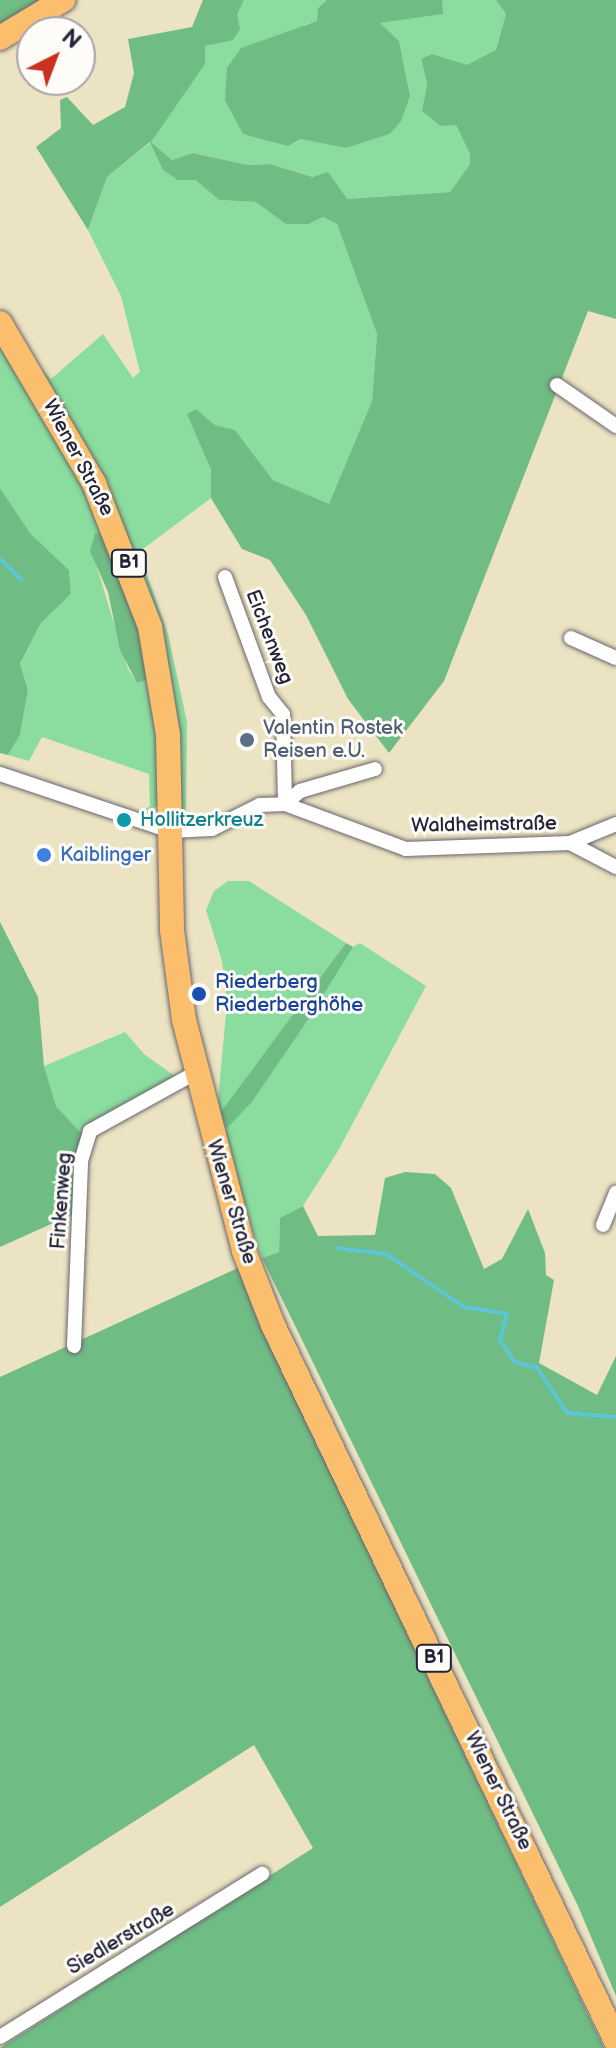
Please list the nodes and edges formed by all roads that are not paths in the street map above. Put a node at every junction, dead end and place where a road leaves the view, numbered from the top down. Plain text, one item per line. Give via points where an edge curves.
1 (63, 0) edge
2 (0, 38) edge
3 (0, 323) edge
4 (557, 385) dead end
5 (616, 426) edge
6 (225, 577) dead end
7 (571, 638) dead end
8 (616, 658) edge
9 (375, 769) dead end
10 (0, 774) edge
11 (285, 804) junction
12 (616, 824) edge
13 (170, 831) junction
14 (570, 843) junction
15 (616, 867) edge
16 (195, 1073) junction
17 (616, 1192) edge
18 (603, 1225) dead end
19 (74, 1346) dead end
20 (262, 1874) dead end
21 (0, 2037) edge
22 (616, 2041) edge

1 - 2 main road
3 - 13 main road, Wiener Straße / B1 via 85,465 144,604 165,710
4 - 5 street
6 - 11 street, Eichenweg via 269,697 283,714
7 - 8 street
9 - 11 street via 300,791
10 - 13 street
11 - 13 street via 260,805 212,829
11 - 14 street, Waldheimstraße via 406,849
12 - 14 street
13 - 16 main road, Wiener Straße / B1 via 172,930
14 - 15 street, Waldheimstraße
16 - 19 street, Finkenweg via 90,1131 81,1161
16 - 22 main road, Wiener Straße / B1 via 235,1223 273,1325
17 - 18 street
20 - 21 street, Siedlerstraße

